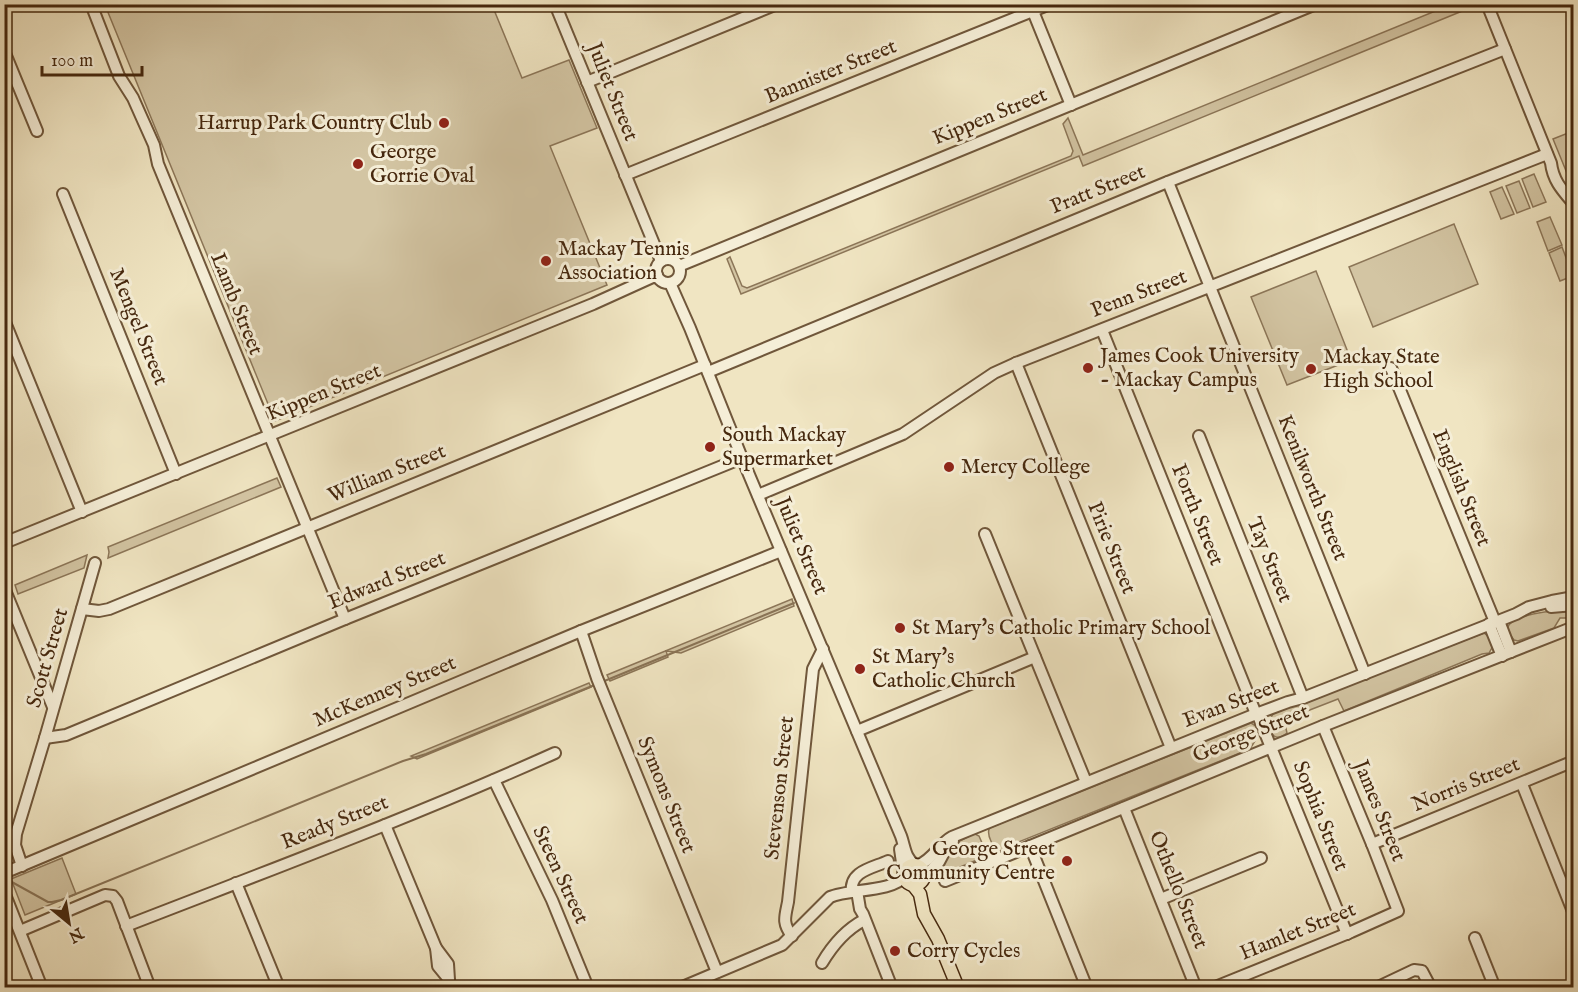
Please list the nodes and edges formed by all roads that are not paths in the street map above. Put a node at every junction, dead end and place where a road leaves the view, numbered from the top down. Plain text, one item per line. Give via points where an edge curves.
1 (91, 4) edge
2 (555, 4) edge
3 (777, 4) edge
4 (1050, 4) edge
5 (1316, 4) edge
6 (1487, 4) edge
7 (1031, 8) edge
8 (1505, 49) junction
9 (4, 51) edge
10 (587, 82) junction
11 (1071, 105) junction
12 (37, 131) dead end
13 (1549, 159) junction
14 (626, 175) junction
15 (1168, 182) junction
16 (63, 194) dead end
17 (1574, 204) edge
18 (662, 261) junction
19 (679, 266) junction
20 (657, 274) junction
21 (669, 283) junction
22 (1210, 288) junction
23 (4, 320) edge
24 (1102, 330) junction
25 (1016, 363) junction
26 (1391, 368) dead end
27 (706, 369) junction
28 (269, 436) junction
29 (1199, 436) dead end
30 (742, 458) junction
31 (176, 474) junction
32 (758, 495) junction
33 (82, 512) junction
34 (307, 527) junction
35 (985, 534) dead end
36 (4, 543) edge
37 (781, 551) junction
38 (95, 563) dead end
39 (4, 588) edge
40 (1574, 597) edge
41 (1574, 605) edge
42 (82, 609) junction
43 (1516, 614) junction
44 (345, 619) junction
45 (1494, 622) junction
46 (1574, 627) edge
47 (581, 631) junction
48 (823, 649) junction
49 (1506, 654) junction
50 (1035, 657) junction
51 (830, 667) junction
52 (1365, 674) junction
53 (812, 678) junction
54 (1303, 698) junction
55 (53, 707) junction
56 (1256, 713) junction
57 (1323, 726) junction
58 (857, 731) junction
59 (45, 738) junction
60 (1270, 747) junction
61 (1171, 748) junction
62 (555, 753) dead end
63 (1574, 761) edge
64 (494, 780) junction
65 (1086, 782) junction
66 (1522, 784) junction
67 (1124, 808) junction
68 (385, 825) junction
69 (896, 825) junction
70 (1372, 844) junction
71 (1030, 846) junction
72 (1261, 858) dead end
73 (888, 861) dead end
74 (22, 866) junction
75 (920, 871) junction
76 (4, 873) edge
77 (908, 881) junction
78 (945, 881) dead end
79 (236, 883) junction
80 (860, 891) junction
81 (4, 892) edge
82 (1161, 899) junction
83 (788, 902) junction
84 (1398, 911) joint
85 (1574, 914) edge
86 (864, 917) junction
87 (804, 922) junction
88 (126, 926) junction
89 (20, 931) junction
90 (1347, 934) junction
91 (792, 936) junction
92 (1475, 938) dead end
93 (938, 939) junction
94 (822, 963) dead end
95 (717, 972) junction
96 (451, 985) edge
97 (42, 987) edge
98 (150, 987) edge
99 (279, 987) edge
100 (588, 987) edge
101 (680, 987) edge
102 (892, 987) edge
103 (958, 987) edge
104 (1087, 987) edge
105 (1196, 987) edge
106 (1213, 987) edge
107 (1376, 987) edge
108 (1431, 987) edge
109 (1495, 987) edge

1 - 28 street, Lamb Street via 119,76 154,145 158,164
2 - 10 street, Juliet Street
3 - 10 street
4 - 7 street, Bannister Street
5 - 11 street, Kippen Street
6 - 8 street
7 - 11 street
7 - 14 street, Bannister Street
8 - 13 street
8 - 15 street, Pratt Street
9 - 12 street
10 - 14 street, Juliet Street
11 - 19 street, Kippen Street
13 - 17 street
13 - 22 street, Penn Street
14 - 18 street, Juliet Street
15 - 22 street, Kenilworth Street
15 - 27 street, Pratt Street
16 - 31 street, Mengel Street
18 - 19 street via 673,260
18 - 20 street
19 - 21 street via 679,277
20 - 21 street
20 - 28 street, Kippen Street via 583,309
21 - 27 street, Juliet Street
22 - 24 street, Penn Street
22 - 52 street, Kenilworth Street
23 - 33 street
24 - 25 street, Penn Street
24 - 56 street, Forth Street
25 - 32 street, Penn Street via 994,373 903,434
25 - 61 street, Pirie Street
26 - 45 street, English Street
27 - 30 street, Juliet Street
27 - 34 street, William Street
28 - 31 street, Kippen Street
28 - 34 street, Lamb Street
29 - 54 street, Tay Street
30 - 32 street, Juliet Street
30 - 44 street, Edward Street
31 - 33 street, Kippen Street
32 - 37 street, Juliet Street
33 - 36 street, Kippen Street
34 - 42 street, William Street via 109,609
34 - 44 street, Lamb Street
35 - 50 street
37 - 47 street, McKenney Street
37 - 48 street, Juliet Street
38 - 42 street, Scott Street
39 - 55 street
40 - 43 street, Evan Street via 1540,603
41 - 43 street, Evan Street
42 - 55 street, Scott Street
43 - 45 street, Evan Street
44 - 59 street, Edward Street via 66,735
45 - 49 street, English Street
45 - 52 street, Evan Street
46 - 49 street, George Street
47 - 74 street, McKenney Street
47 - 95 street, Symons Street
48 - 51 street, Juliet Street
48 - 53 street, Stevenson Street
49 - 57 street, George Street
50 - 58 street
50 - 65 street
51 - 53 street via 816,670
51 - 58 street, Juliet Street
52 - 54 street, Evan Street
53 - 83 street, Stevenson Street
54 - 56 street, Evan Street
55 - 59 street, Scott Street
56 - 60 street, Sophia Street
56 - 61 street, Evan Street
57 - 60 street, George Street
57 - 70 street, James Street
58 - 69 street, Juliet Street
59 - 74 street, Scott Street via 16,834 15,847
60 - 67 street, George Street
60 - 90 street, Sophia Street
61 - 65 street, Evan Street
62 - 64 street, Ready Street
63 - 66 street, Norris Street
64 - 68 street, Ready Street
64 - 100 street, Steen Street via 554,903
65 - 75 street, Evan Street via 962,832 944,842
66 - 70 street, Norris Street
66 - 85 street
67 - 71 street, George Street
67 - 82 street, Othello Street
68 - 79 street, Ready Street
68 - 96 street via 436,948 438,966
69 - 75 street, Juliet Street via 907,857
69 - 77 street, Juliet Street
70 - 84 street, James Street
71 - 78 street, George Street
71 - 104 street
72 - 82 street
73 - 80 street via 855,876 851,884
74 - 76 street, McKenney Street
75 - 77 main road via 919,884
75 - 77 main road via 907,868
75 - 93 main road, Juliet Street
77 - 80 street via 891,891
77 - 93 main road, Juliet Street via 920,894 925,916
79 - 88 street, Ready Street
79 - 99 street
80 - 86 street
80 - 87 street via 830,897
81 - 89 street
82 - 105 street, Othello Street
83 - 87 street via 794,915
83 - 91 street, Stevenson Street via 784,923
84 - 90 street, Hamlet Street
86 - 94 street
86 - 102 street
87 - 91 street
88 - 89 street via 117,901 105,895
88 - 98 street
89 - 97 street
90 - 106 street, Hamlet Street
91 - 95 street via 777,948
92 - 109 street
93 - 103 main road, Juliet Street
95 - 101 street
107 - 108 street via 1414,970 1422,971

